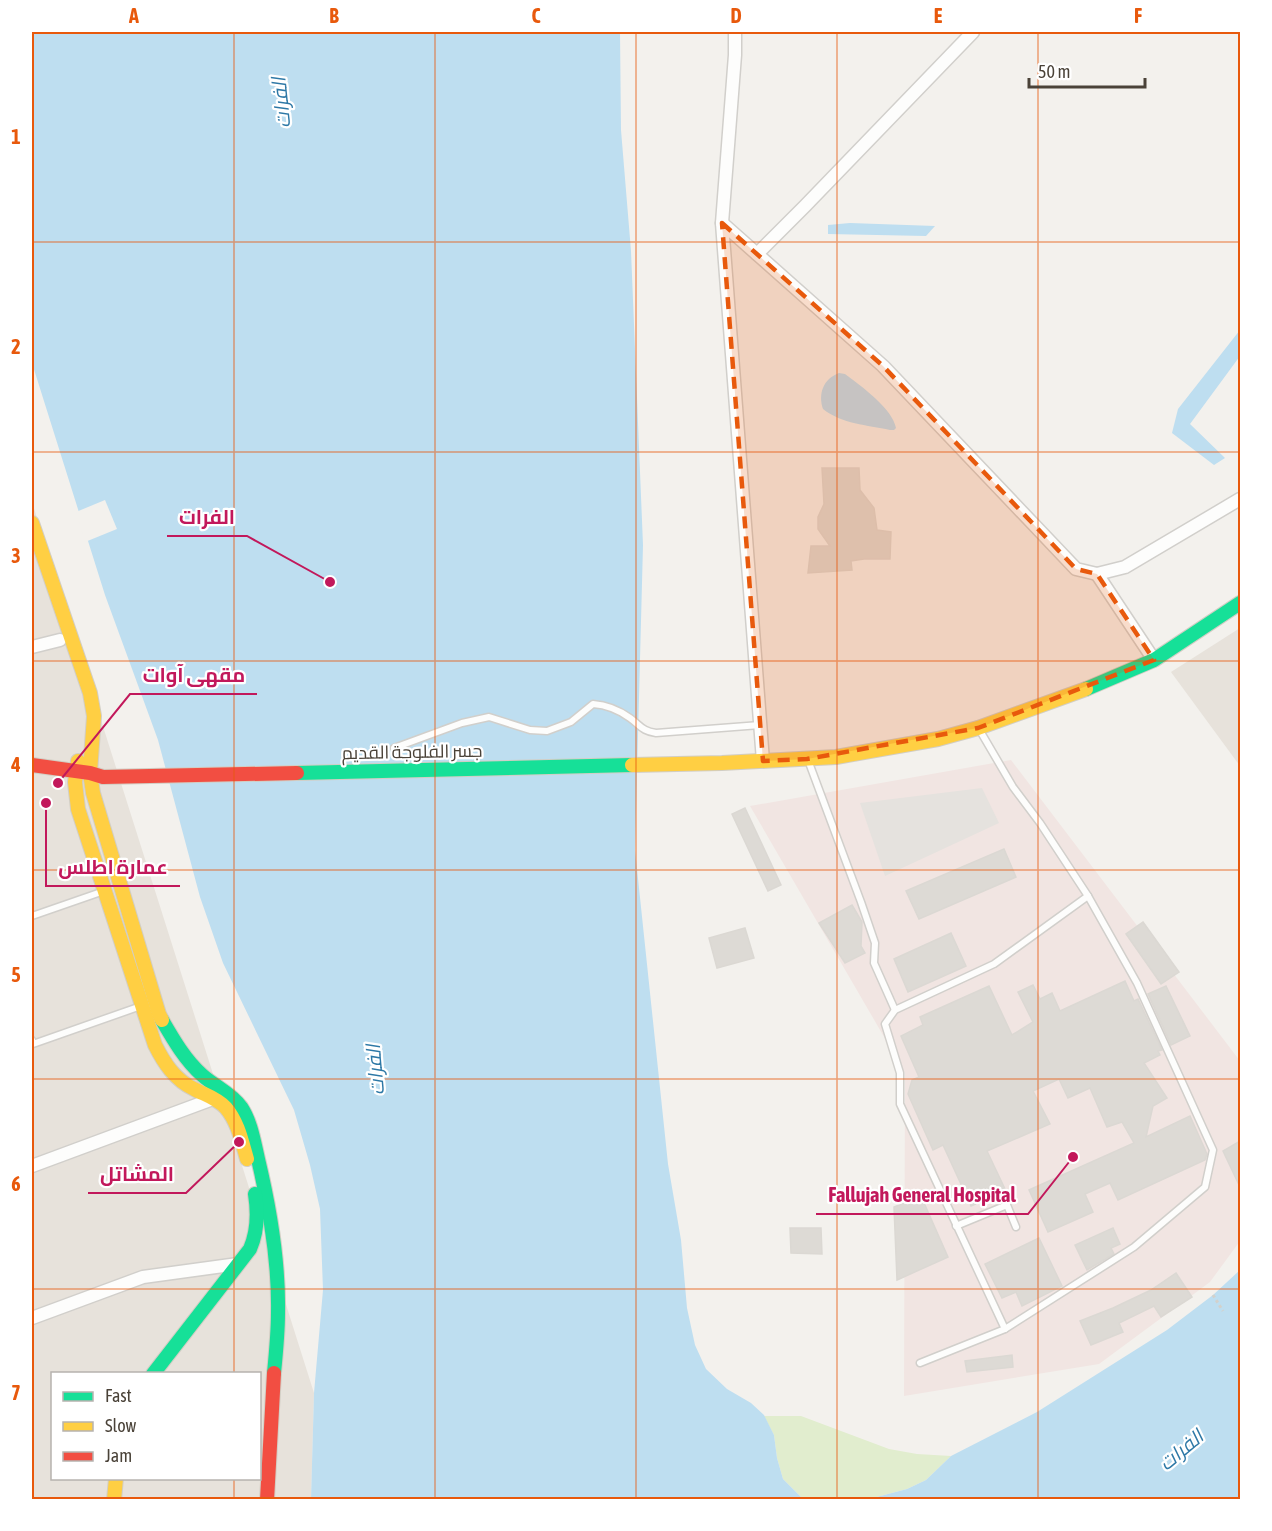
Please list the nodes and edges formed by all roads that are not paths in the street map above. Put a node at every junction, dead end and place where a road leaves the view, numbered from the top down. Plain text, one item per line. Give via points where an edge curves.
1 (735, 32) edge
2 (973, 32) edge
3 (722, 223) junction
4 (757, 254) junction
5 (1240, 499) edge
6 (32, 523) edge
7 (32, 555) edge
8 (1097, 573) junction
9 (1240, 603) edge
10 (60, 640) junction
11 (32, 647) edge
12 (1155, 660) junction
13 (760, 725) junction
14 (978, 728) junction
15 (394, 748) dead end
16 (807, 759) junction
17 (763, 761) junction
18 (32, 765) edge
19 (46, 768) junction
20 (32, 774) edge
21 (89, 774) junction
22 (105, 891) junction
23 (1088, 896) junction
24 (32, 916) edge
25 (141, 1006) junction
26 (895, 1010) junction
27 (32, 1040) edge
28 (228, 1094) junction
29 (214, 1099) junction
30 (32, 1166) edge
31 (956, 1226) junction
32 (1016, 1227) dead end
33 (241, 1260) junction
34 (276, 1262) junction
35 (32, 1318) edge
36 (1005, 1329) junction
37 (920, 1363) dead end
38 (155, 1372) edge
39 (116, 1480) edge
40 (114, 1500) edge
41 (267, 1500) edge

1 - 3 street
2 - 4 street
3 - 4 street
3 - 13 street
4 - 8 street via 883,366 1076,569
5 - 8 street via 1125,567
6 - 21 street via 93,704
7 - 10 street
8 - 12 street
9 - 12 street, جسر الفلوجة القديم
10 - 11 street
10 - 21 street via 84,716
12 - 14 street, جسر الفلوجة القديم via 1101,684
13 - 15 lane via 646,732 630,717 606,705 593,704 571,722 547,731 530,730 489,717
13 - 17 street
14 - 16 street, جسر الفلوجة القديم via 938,739
14 - 23 lane via 1013,787
16 - 17 street, جسر الفلوجة القديم
16 - 26 lane via 875,944 874,963
17 - 21 street, جسر الفلوجة القديم
18 - 19 street, جسر الفلوجة القديم
19 - 20 street
19 - 21 street, جسر الفلوجة القديم
21 - 22 street via 76,795
21 - 28 street via 159,1014 189,1062
22 - 24 lane
22 - 25 street
23 - 26 lane via 994,964
23 - 36 lane via 1137,983 1213,1150 1205,1187 1134,1247
25 - 27 lane via 33,1044
25 - 29 street via 165,1064 185,1085
26 - 31 lane via 885,1024 900,1073 900,1104
28 - 29 street
28 - 34 street via 240,1106 249,1125 262,1171
29 - 30 street
29 - 33 street via 232,1117 247,1157 258,1211 254,1241
31 - 32 lane via 1007,1205
31 - 36 lane
33 - 34 street via 253,1255
33 - 35 street via 143,1277
33 - 38 street
34 - 41 street via 278,1313
36 - 37 lane
39 - 40 street

